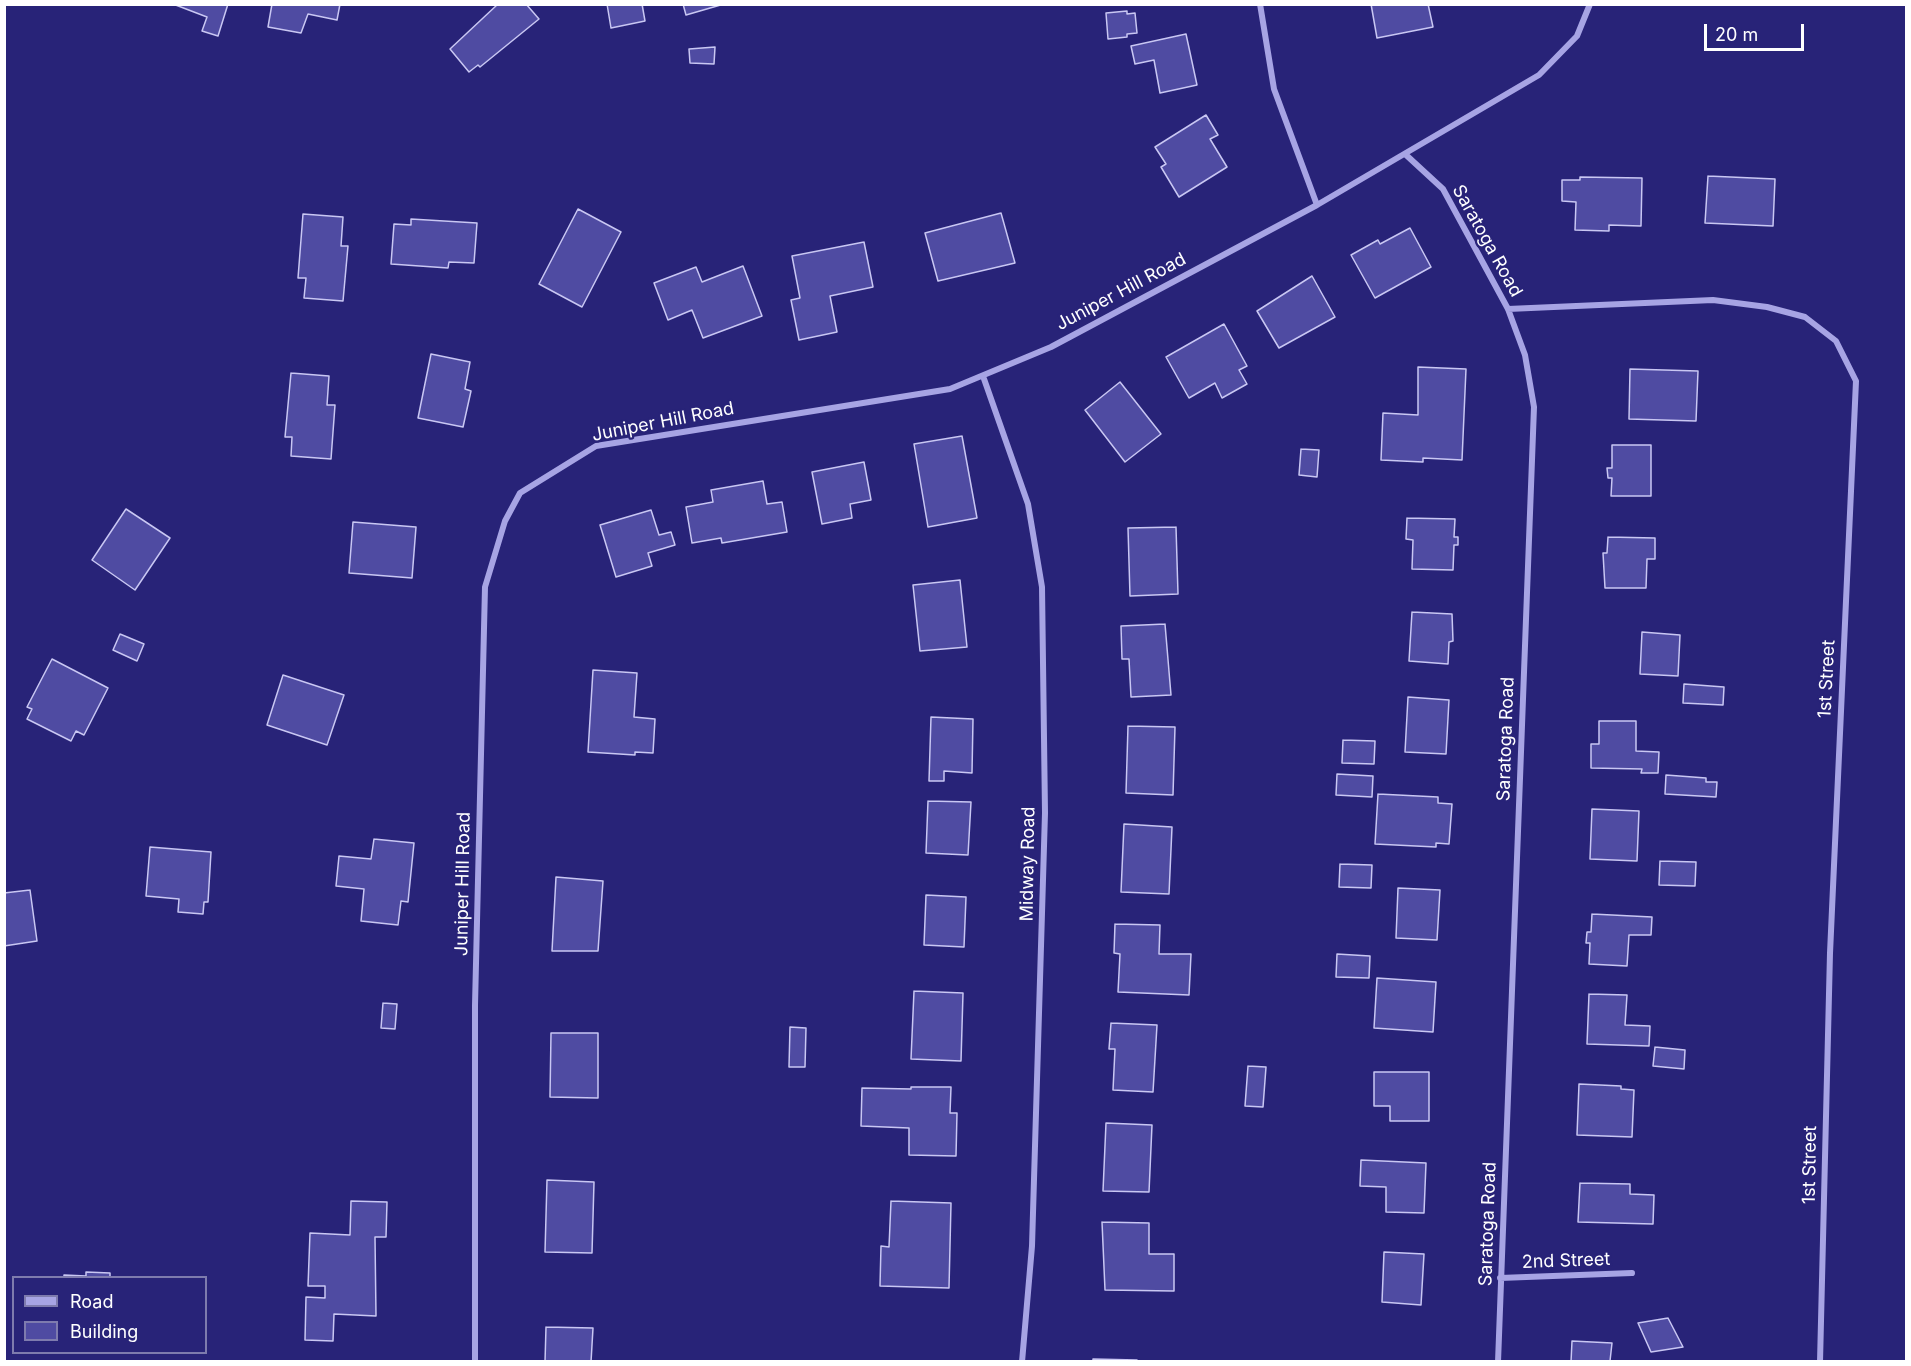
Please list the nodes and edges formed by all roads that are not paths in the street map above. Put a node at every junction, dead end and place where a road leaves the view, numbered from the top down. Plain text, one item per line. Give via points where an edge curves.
1 (1260, 4) edge
2 (1590, 4) edge
3 (1405, 154) junction
4 (1317, 205) junction
5 (1508, 309) junction
6 (983, 376) junction
7 (1632, 1273) dead end
8 (1500, 1278) junction
9 (475, 1362) edge
10 (1022, 1362) edge
11 (1498, 1362) edge
12 (1820, 1362) edge

1 - 4 street via 1274,89
2 - 3 street, Juniper Hill Road via 1577,36 1539,75
3 - 4 street, Juniper Hill Road
3 - 5 street, Saratoga Road via 1443,189
4 - 6 street, Juniper Hill Road via 1051,347
5 - 8 street, Saratoga Road via 1525,355 1534,407
5 - 12 street, 1st Street via 1713,300 1767,307 1805,317 1836,341 1856,381 1830,953
6 - 9 street, Juniper Hill Road via 950,390 596,446 520,493 510,511 485,587 475,1005
6 - 10 street, Midway Road via 1028,504 1042,587 1045,813 1032,1246
7 - 8 street, 2nd Street
8 - 11 street, Saratoga Road

